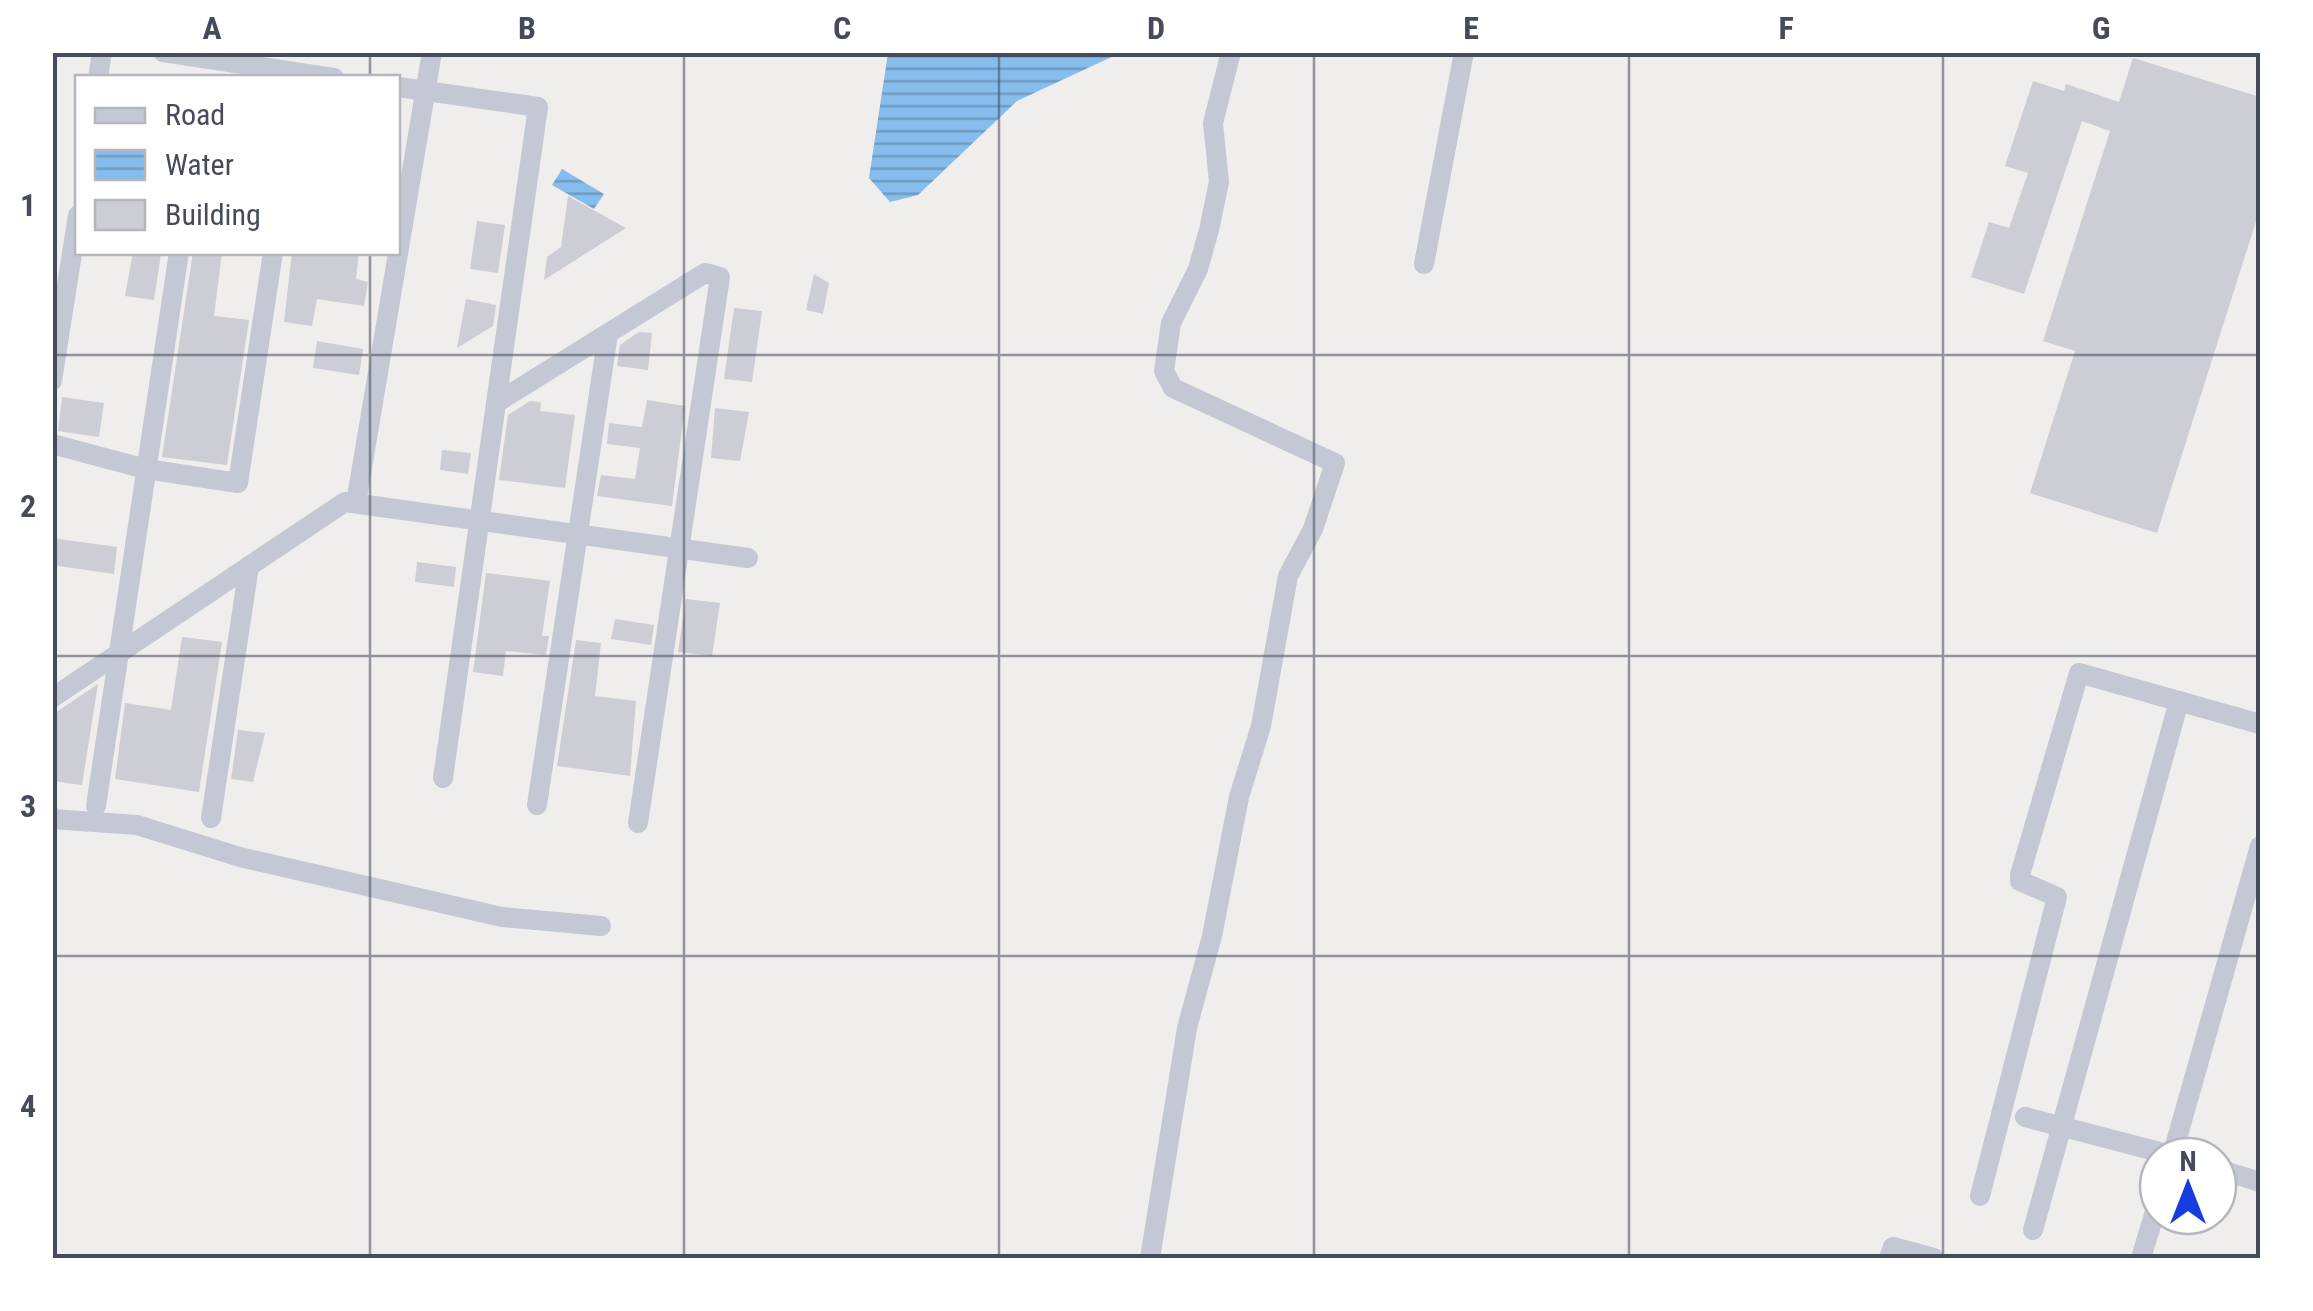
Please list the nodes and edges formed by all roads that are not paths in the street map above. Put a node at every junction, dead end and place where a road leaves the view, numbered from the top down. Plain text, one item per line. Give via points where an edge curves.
1 (163, 52) edge
2 (432, 52) edge
3 (1231, 52) edge
4 (1464, 52) edge
5 (206, 68) edge
6 (300, 75) edge
7 (400, 87) edge
8 (424, 90) junction
9 (75, 234) edge
10 (400, 236) edge
11 (178, 255) edge
12 (273, 255) edge
13 (397, 255) edge
14 (1424, 264) dead end
15 (608, 334) junction
16 (52, 380) edge
17 (496, 404) junction
18 (52, 444) edge
19 (146, 469) junction
20 (356, 503) junction
21 (480, 520) junction
22 (580, 534) junction
23 (680, 548) junction
24 (748, 558) dead end
25 (249, 566) junction
26 (119, 653) junction
27 (52, 698) edge
28 (2179, 702) junction
29 (2260, 724) edge
30 (443, 778) dead end
31 (536, 805) dead end
32 (96, 806) dead end
33 (211, 818) dead end
34 (52, 820) edge
35 (638, 824) dead end
36 (2260, 846) edge
37 (601, 926) dead end
38 (2025, 1118) dead end
39 (2062, 1125) junction
40 (2179, 1136) edge
41 (2138, 1146) edge
42 (1980, 1196) dead end
43 (2033, 1230) dead end
44 (1150, 1258) edge
45 (1890, 1258) edge
46 (1934, 1258) edge

1 - 5 street
2 - 8 street
3 - 44 street via 1213,123 1216,198 1198,269 1171,322 1164,370 1173,388 1334,463 1313,529 1288,576 1261,726 1238,797 1187,1028
4 - 14 street
5 - 6 street
7 - 8 street
8 - 10 street
8 - 17 street via 538,107
9 - 16 street
11 - 19 street
12 - 19 street via 238,483
13 - 20 street
15 - 17 street
15 - 22 street
15 - 23 street via 705,273 720,277
17 - 21 street
18 - 19 street
19 - 26 street
20 - 21 street
20 - 25 street via 345,502
21 - 22 street
21 - 30 street
22 - 23 street
22 - 31 street
23 - 24 street
23 - 35 street
25 - 26 street
25 - 33 street
26 - 27 street
26 - 32 street
28 - 29 street
28 - 39 street
28 - 42 street via 2079,673 2020,875 2020,881 2057,897
34 - 37 street via 137,826 240,857 502,917
36 - 40 street
38 - 39 street
39 - 41 street
39 - 43 street
45 - 46 street via 1892,1247

